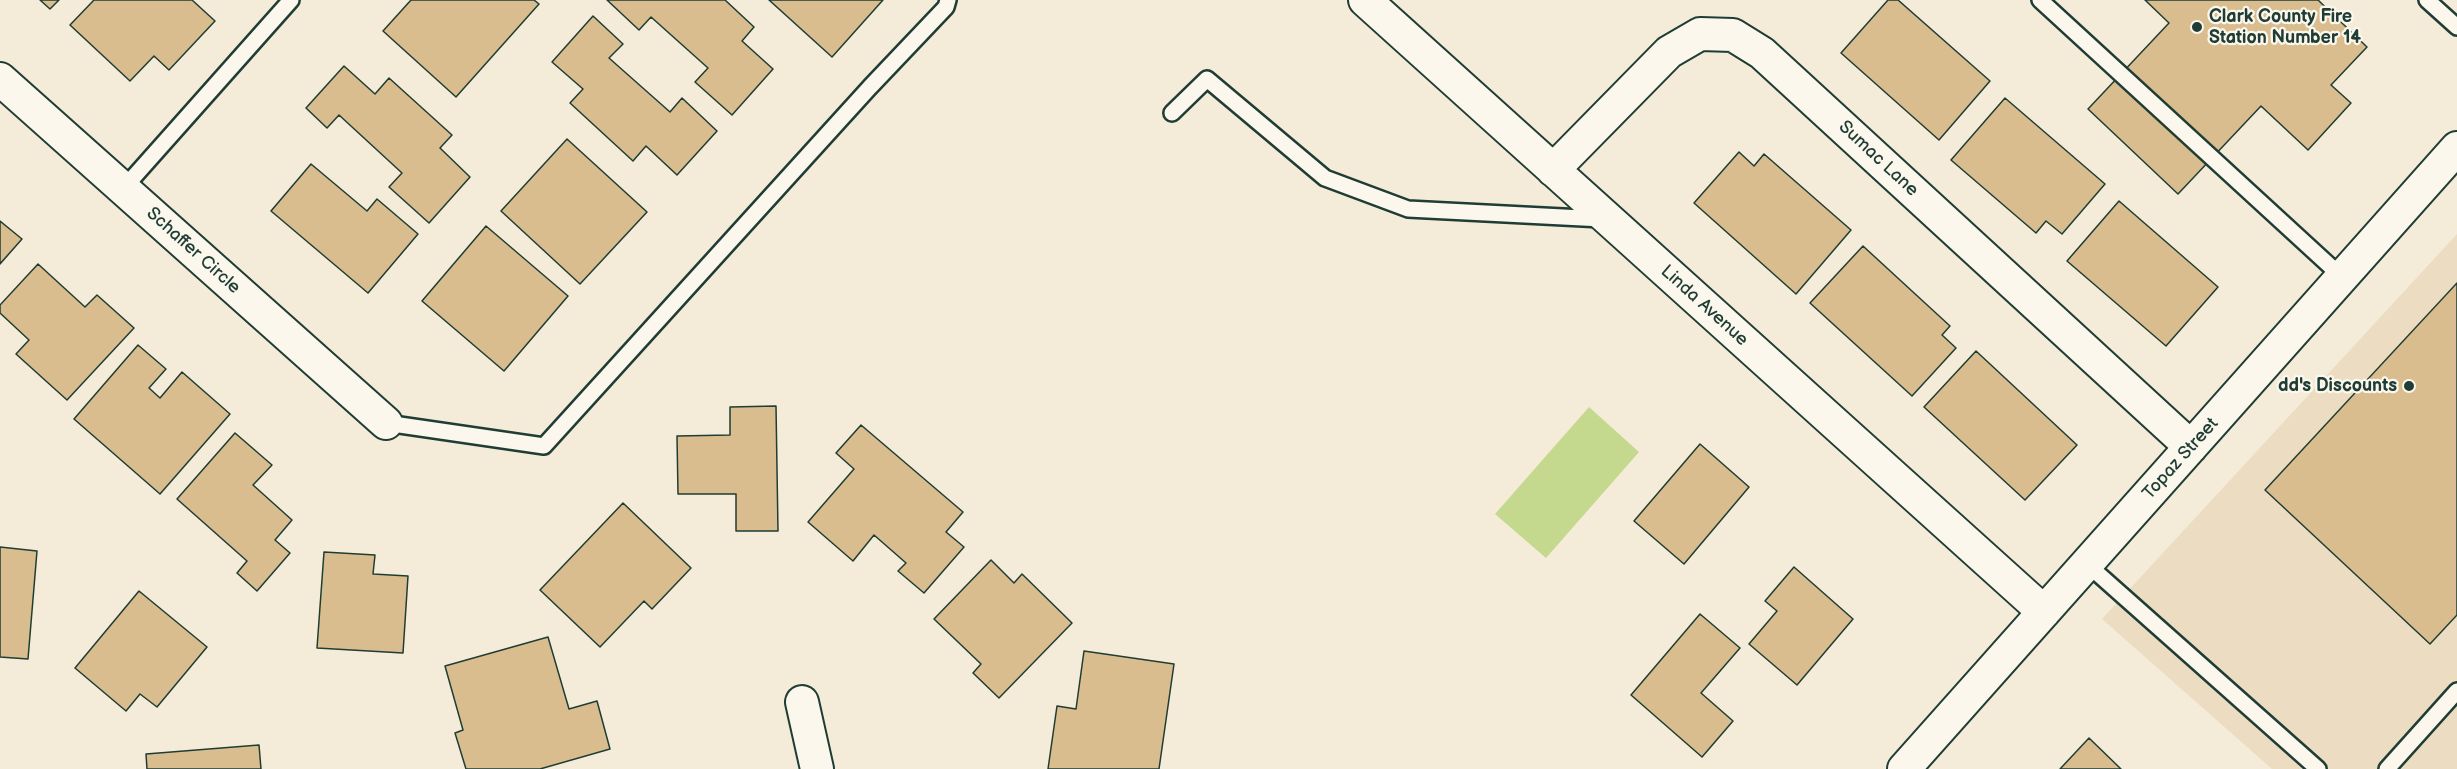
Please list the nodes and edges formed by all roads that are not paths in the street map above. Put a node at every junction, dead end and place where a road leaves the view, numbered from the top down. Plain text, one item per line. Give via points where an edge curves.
1 (291, 0) edge
2 (948, 0) edge
3 (1365, 0) edge
4 (2040, 0) edge
5 (2427, 0) edge
6 (2457, 27) edge
7 (0, 79) edge
8 (1172, 113) dead end
9 (2453, 162) edge
10 (1553, 170) junction
11 (123, 189) junction
12 (1608, 219) junction
13 (2342, 277) junction
14 (386, 423) joint
15 (2191, 447) junction
16 (2087, 564) junction
17 (2044, 612) junction
18 (2457, 691) edge
19 (802, 702) dead end
20 (817, 769) edge
21 (1904, 769) edge
22 (2319, 769) edge
23 (2387, 769) edge

1 - 11 lane
2 - 14 lane via 946,7 544,446
3 - 10 street, Linda Avenue
4 - 13 lane
5 - 6 lane
7 - 11 street, Schaffer Circle
8 - 12 lane via 1207,80 1324,178 1408,209
9 - 13 street, Topaz Street
10 - 12 street, Linda Avenue
10 - 15 street, Sumac Lane via 1669,52 1700,34 1733,35 1762,53
11 - 14 street, Schaffer Circle
12 - 17 street, Linda Avenue
13 - 15 street, Topaz Street
15 - 16 street, Topaz Street
16 - 17 street, Topaz Street
16 - 22 lane
17 - 21 street, Topaz Street
18 - 23 lane
19 - 20 street

